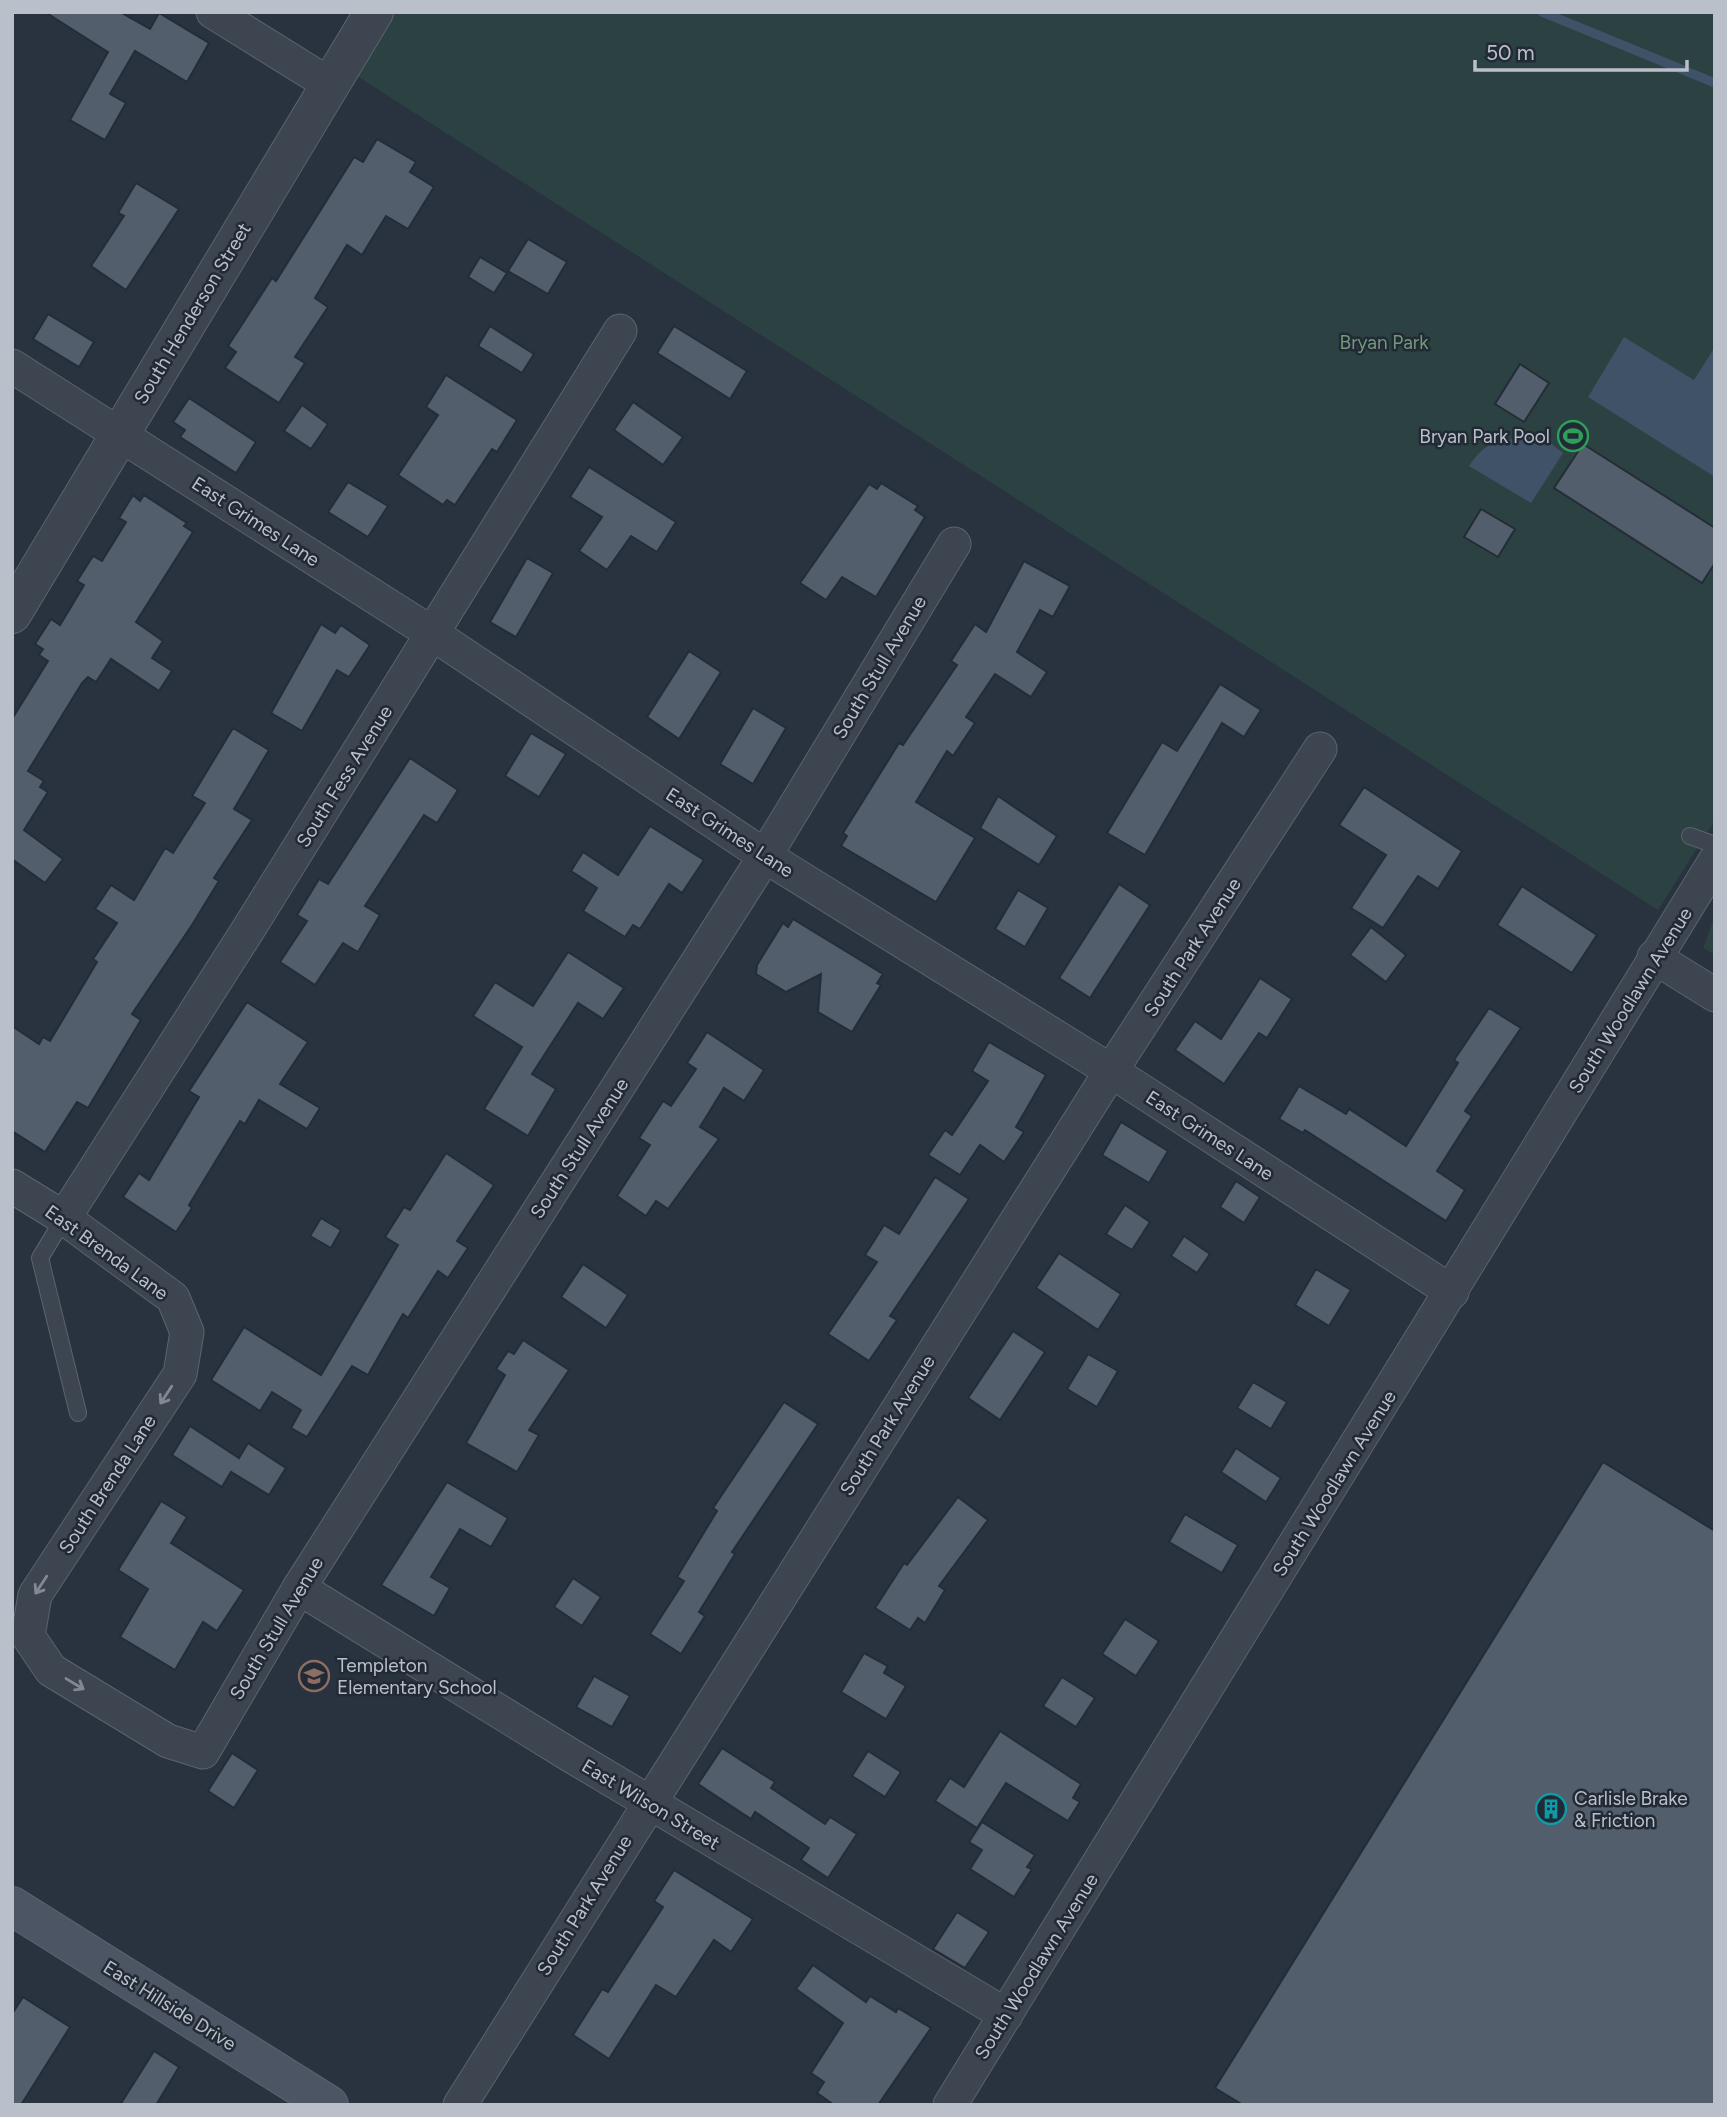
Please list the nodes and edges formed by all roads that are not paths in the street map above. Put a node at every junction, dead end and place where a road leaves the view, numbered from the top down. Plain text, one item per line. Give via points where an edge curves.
1 (213, 12) edge
2 (374, 12) edge
3 (329, 84) junction
4 (620, 331) dead end
5 (12, 366) edge
6 (120, 434) junction
7 (954, 544) dead end
8 (12, 614) edge
9 (433, 634) junction
10 (1320, 749) dead end
11 (1690, 836) dead end
12 (1715, 845) edge
13 (765, 856) junction
14 (1715, 861) edge
15 (1654, 957) junction
16 (1715, 995) edge
17 (1111, 1071) junction
18 (12, 1186) edge
19 (64, 1218) junction
20 (1452, 1292) junction
21 (187, 1332) joint
22 (78, 1413) dead end
23 (299, 1588) junction
24 (203, 1752) joint
25 (648, 1802) junction
26 (12, 1906) edge
27 (1006, 2015) junction
28 (329, 2105) edge
29 (460, 2105) edge
30 (950, 2105) edge

1 - 3 street
2 - 3 street, South Henderson Street
3 - 6 street, South Henderson Street
4 - 9 street, South Fess Avenue
5 - 6 street, East Grimes Lane
6 - 8 street, South Henderson Street
6 - 9 street, East Grimes Lane
7 - 13 street, South Stull Avenue
9 - 13 street, East Grimes Lane
9 - 19 street, South Fess Avenue
10 - 17 street, South Park Avenue
11 - 12 lane
13 - 17 street, East Grimes Lane
13 - 23 street, South Stull Avenue
14 - 15 street, South Woodlawn Avenue
15 - 16 street
15 - 20 street, South Woodlawn Avenue
17 - 20 street, East Grimes Lane
17 - 25 street, South Park Avenue
18 - 19 street, East Brenda Lane
19 - 21 street, East Brenda Lane via 173,1298
19 - 22 lane via 40,1258
20 - 27 street, South Woodlawn Avenue
21 -> 24 street, South Brenda Lane via 180,1374 35,1595 28,1636 51,1670 168,1741
23 - 24 street, South Stull Avenue
23 - 25 street, East Wilson Street
25 - 27 street, East Wilson Street
25 - 29 street, South Park Avenue
26 - 28 main road, East Hillside Drive
27 - 30 street, South Woodlawn Avenue

